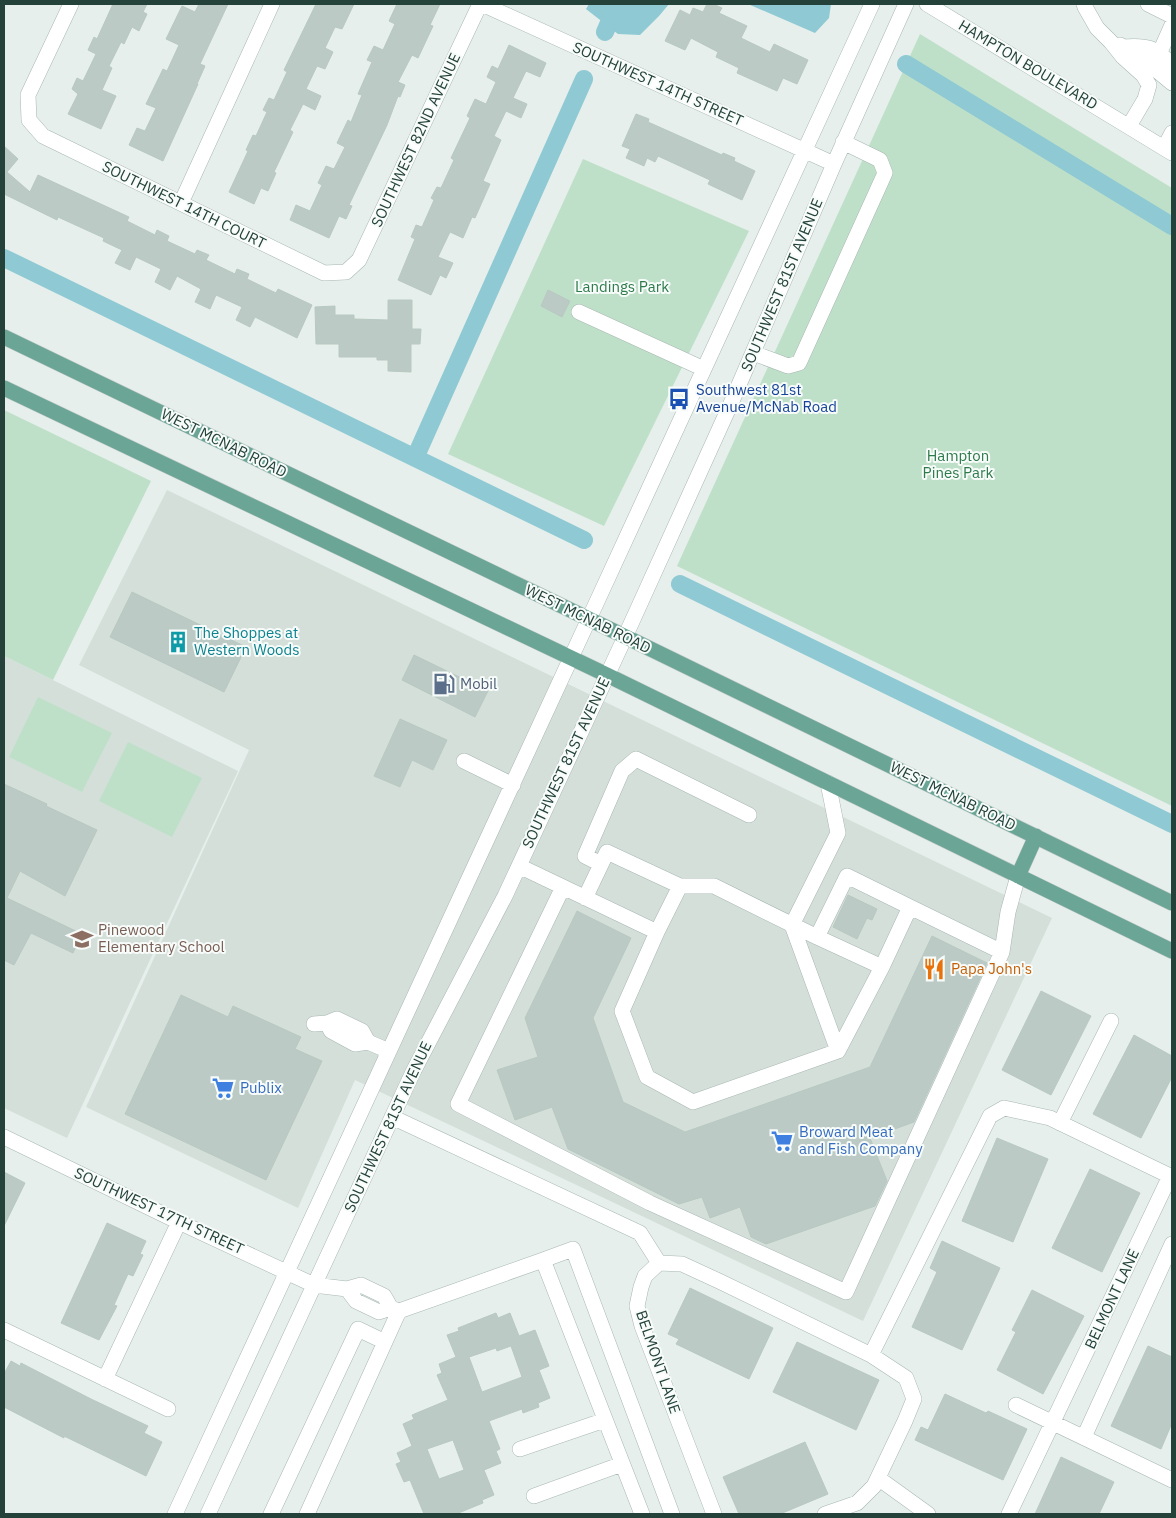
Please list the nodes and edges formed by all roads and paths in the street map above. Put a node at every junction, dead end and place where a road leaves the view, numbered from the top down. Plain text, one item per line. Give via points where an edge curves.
1 (71, 4) edge
2 (272, 4) edge
3 (481, 4) edge
4 (872, 4) edge
5 (906, 4) edge
6 (927, 4) edge
7 (1084, 4) edge
8 (1148, 4) edge
9 (1172, 16) edge
10 (1172, 25) edge
11 (1117, 44) junction
12 (1160, 52) junction
13 (1172, 66) edge
14 (1172, 83) edge
15 (1128, 126) junction
16 (1172, 133) edge
17 (843, 142) junction
18 (805, 150) junction
19 (1168, 151) edge
20 (834, 164) junction
21 (180, 203) junction
22 (346, 272) joint
23 (579, 312) dead end
24 (4, 337) edge
25 (753, 353) junction
26 (704, 369) junction
27 (4, 388) edge
28 (589, 619) junction
29 (625, 637) junction
30 (571, 658) junction
31 (607, 675) junction
32 (464, 761) dead end
33 (828, 783) junction
34 (513, 785) junction
35 (749, 815) dead end
36 (1036, 836) junction
37 (601, 864) junction
38 (518, 866) junction
39 (1018, 876) junction
40 (680, 886) junction
41 (562, 887) junction
42 (585, 898) junction
43 (1172, 903) edge
44 (910, 907) junction
45 (792, 925) junction
46 (657, 932) junction
47 (817, 937) junction
48 (1172, 951) edge
49 (1002, 952) junction
50 (882, 967) junction
51 (1111, 1021) dead end
52 (320, 1023) dead end
53 (389, 1051) junction
54 (838, 1051) junction
55 (392, 1117) junction
56 (1060, 1123) junction
57 (4, 1137) edge
58 (1171, 1176) edge
59 (179, 1222) junction
60 (1172, 1244) edge
61 (543, 1260) junction
62 (658, 1263) junction
63 (287, 1272) junction
64 (314, 1285) junction
65 (395, 1309) junction
66 (4, 1330) edge
67 (385, 1342) junction
68 (871, 1355) junction
69 (105, 1379) junction
70 (1016, 1405) dead end
71 (168, 1409) dead end
72 (605, 1420) junction
73 (1054, 1423) junction
74 (1084, 1438) junction
75 (520, 1449) dead end
76 (622, 1464) junction
77 (878, 1478) junction
78 (1172, 1480) edge
79 (534, 1496) dead end
80 (637, 1513) edge
81 (175, 1514) edge
82 (208, 1514) edge
83 (271, 1514) edge
84 (307, 1514) edge
85 (672, 1514) edge
86 (714, 1514) edge
87 (825, 1514) edge
88 (928, 1514) edge
89 (1009, 1514) edge

1 - 21 street, SOUTHWEST 14TH COURT via 28,95 29,120 43,136
2 - 21 street
3 - 18 street, SOUTHWEST 14TH STREET
3 - 22 street, SOUTHWEST 82ND AVENUE via 359,260
4 - 18 street, SOUTHWEST 81ST AVENUE
5 - 17 street, SOUTHWEST 81ST AVENUE
6 - 15 street, HAMPTON BOULEVARD
7 - 11 street via 1097,28
8 - 9 street
10 - 12 street
11 - 12 street via 1148,47
11 - 14 street via 1142,58
11 - 15 street via 1123,57 1149,85
12 - 13 street
15 - 19 street, HAMPTON BOULEVARD
16 - 19 street, HAMPTON BOULEVARD
17 - 20 street, SOUTHWEST 81ST AVENUE
17 - 25 street via 880,160 885,173 799,363 788,366
18 - 20 street, SOUTHWEST 14TH STREET
18 - 26 street, SOUTHWEST 81ST AVENUE
20 - 25 street, SOUTHWEST 81ST AVENUE
21 - 22 street, SOUTHWEST 14TH COURT via 324,273
23 - 26 street
24 - 28 main road, WEST MCNAB ROAD
25 - 29 street, SOUTHWEST 81ST AVENUE
26 - 28 street, SOUTHWEST 81ST AVENUE
27 - 30 main road
28 - 29 main road, WEST MCNAB ROAD
28 - 30 street, SOUTHWEST 81ST AVENUE
29 - 31 street, SOUTHWEST 81ST AVENUE
29 - 36 main road, WEST MCNAB ROAD
30 - 31 main road
30 - 34 street, SOUTHWEST 81ST AVENUE
31 - 33 main road
31 - 38 street, SOUTHWEST 81ST AVENUE
32 - 34 street
33 - 39 main road
33 - 45 street via 838,833
34 - 53 street, SOUTHWEST 81ST AVENUE
35 - 37 street via 636,759 622,771 585,856
36 - 39 main road
36 - 43 main road, WEST MCNAB ROAD
37 - 40 street via 607,852
37 - 42 street
38 - 41 street
38 - 55 street, SOUTHWEST 81ST AVENUE
39 - 48 main road
39 - 49 street
40 - 45 street via 714,886
40 - 46 street
41 - 42 street
41 - 49 street via 458,1104 650,1203 846,1292
42 - 46 street
44 - 47 street via 847,876
44 - 49 street
44 - 50 street
45 - 47 street
45 - 54 street
46 - 54 street via 622,1011 647,1077 693,1102
47 - 50 street
50 - 54 street
51 - 56 street
52 - 53 street via 355,1044 368,1042
53 - 63 street, SOUTHWEST 81ST AVENUE
55 - 62 street via 640,1233
55 - 64 street, SOUTHWEST 81ST AVENUE
56 - 58 street, BELMONT LANE
56 - 68 street, BELMONT LANE via 1004,1108 990,1116
57 - 59 street, SOUTHWEST 17TH STREET
58 - 73 street, BELMONT LANE
59 - 63 street, SOUTHWEST 17TH STREET
59 - 69 street
60 - 74 street, BELMONT LANE
61 - 65 street
61 - 72 street
61 - 85 street via 573,1249
62 - 68 street via 682,1264
62 - 86 street, BELMONT LANE via 645,1276 638,1312
63 - 64 street, SOUTHWEST 17TH STREET
63 - 81 street, SOUTHWEST 81ST AVENUE
64 - 65 street, SOUTHWEST 17TH STREET via 347,1290 356,1301 379,1312
64 - 82 street, SOUTHWEST 81ST AVENUE
65 - 67 street
66 - 69 street
67 - 83 street via 358,1329
67 - 84 street
68 - 77 street via 906,1378 914,1399
69 - 71 street
70 - 73 street
72 - 75 street
72 - 76 street
73 - 74 street
73 - 89 street, BELMONT LANE
74 - 78 street
76 - 79 street
76 - 80 street
77 - 87 street via 857,1503
77 - 88 street

